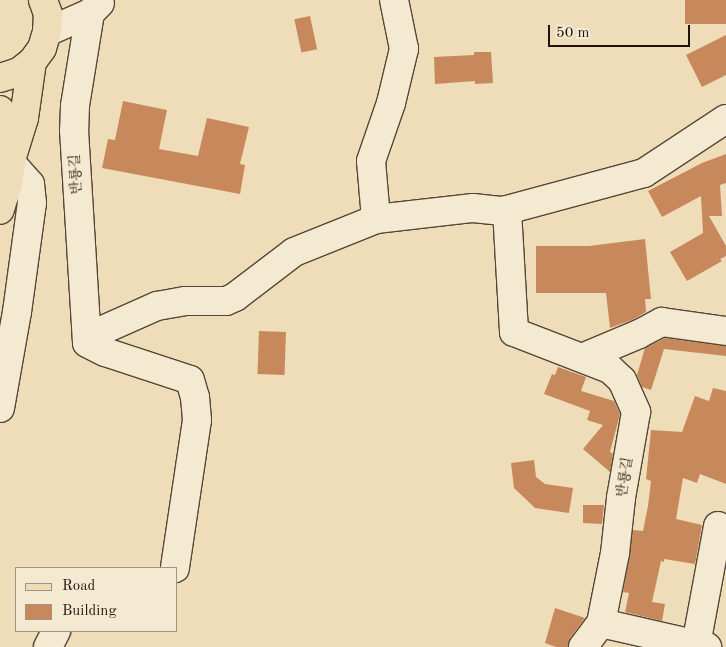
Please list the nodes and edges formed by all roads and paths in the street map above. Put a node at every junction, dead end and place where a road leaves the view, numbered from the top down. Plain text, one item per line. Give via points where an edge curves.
1 (43, 0) edge
2 (394, 0) edge
3 (96, 6) edge
4 (48, 32) junction
5 (32, 62) junction
6 (0, 78) edge
7 (0, 110) edge
8 (726, 118) edge
9 (12, 160) junction
10 (0, 210) edge
11 (507, 210) junction
12 (376, 218) junction
13 (726, 331) edge
14 (87, 337) junction
15 (582, 358) junction
16 (0, 408) edge
17 (718, 526) dead end
18 (175, 567) edge
19 (601, 622) junction
20 (56, 632) edge
21 (702, 646) edge
22 (48, 647) edge
23 (583, 647) edge

1 - 4 main road via 48,14
2 - 12 street via 404,48 391,103 371,161
3 - 4 street
3 - 14 street, 반룡길 via 75,106 74,130
4 - 5 main road
5 - 6 main road via 19,72
5 - 9 main road via 24,118
7 - 9 main road
8 - 11 street via 644,173
9 - 10 main road
9 - 16 street via 30,184 32,204
11 - 12 street via 473,208
11 - 15 street, 반룡길 via 514,332
12 - 14 street via 294,252 246,290 226,301 184,301 157,306
13 - 15 street via 662,322
14 - 18 street via 88,343 105,352 190,380 197,420
15 - 19 street, 반룡길 via 610,369 622,380 636,412
17 - 21 street
19 - 21 street
19 - 23 street, 반룡길
20 - 22 street

